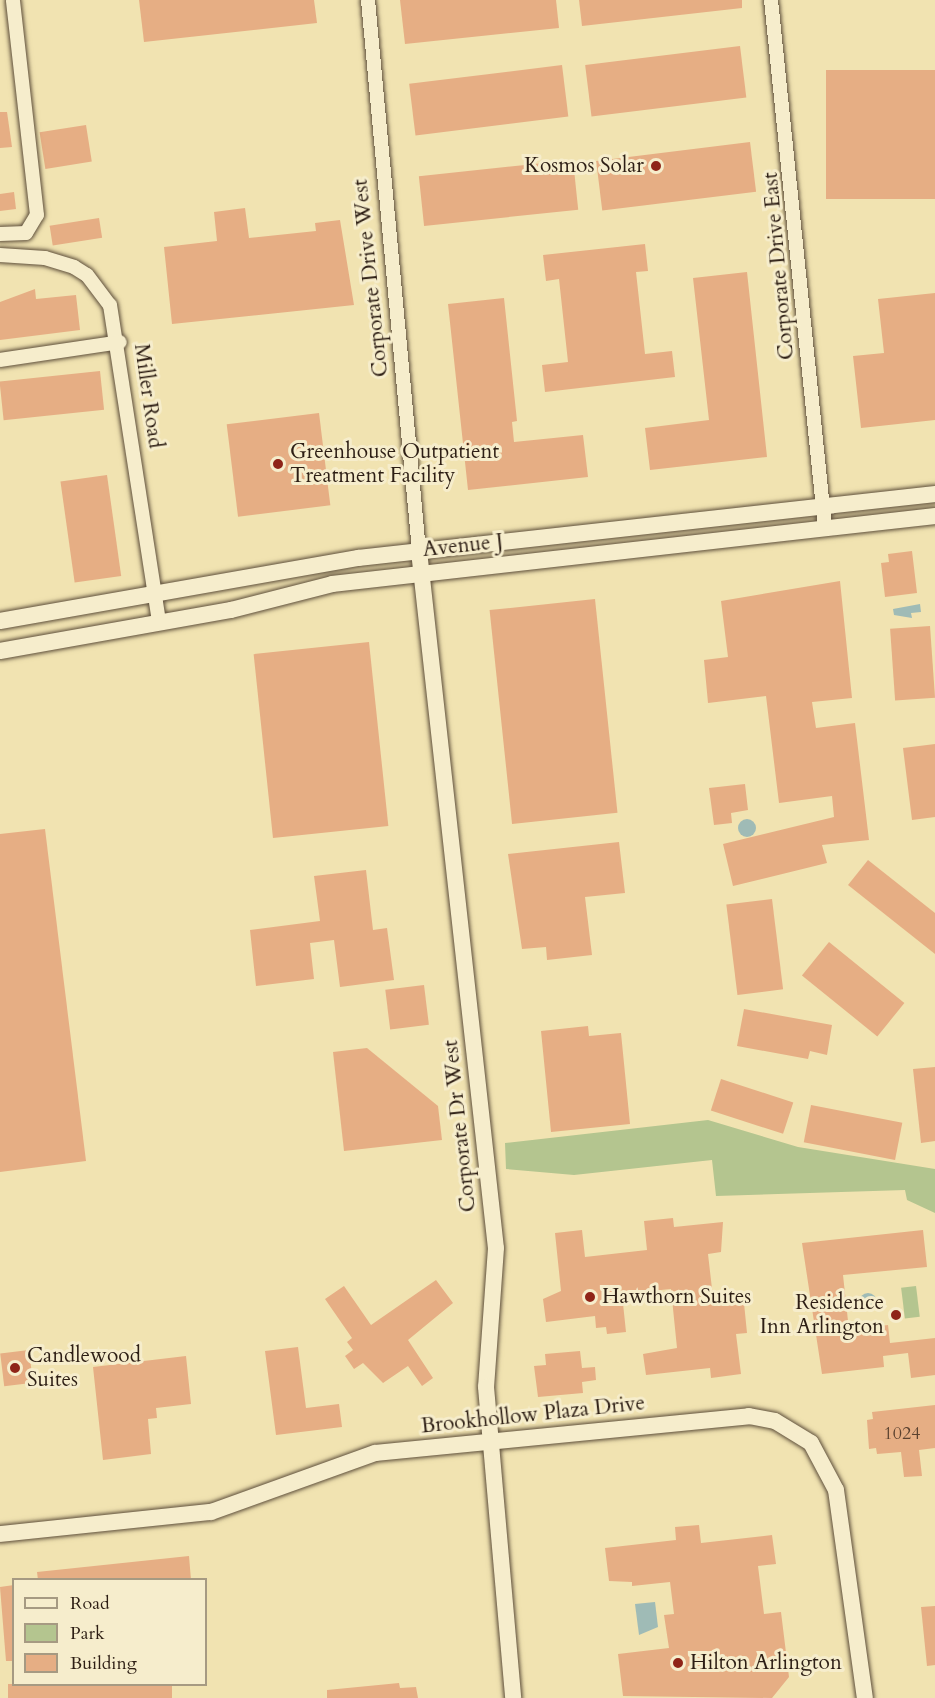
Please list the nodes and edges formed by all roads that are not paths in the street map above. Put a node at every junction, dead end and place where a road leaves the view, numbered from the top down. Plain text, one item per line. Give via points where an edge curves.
1 (13, 0) edge
2 (368, 0) edge
3 (771, 0) edge
4 (0, 234) edge
5 (0, 255) edge
6 (120, 342) junction
7 (0, 360) edge
8 (935, 494) edge
9 (823, 505) junction
10 (935, 516) edge
11 (825, 528) junction
12 (419, 551) junction
13 (422, 573) junction
14 (155, 596) junction
15 (0, 621) edge
16 (159, 621) junction
17 (0, 651) edge
18 (489, 1442) junction
19 (0, 1534) edge
20 (513, 1698) edge
21 (865, 1698) edge

1 - 4 street via 37,215 33,229
2 - 12 street, Corporate Drive West
3 - 9 street, Corporate Drive East
5 - 6 street, Miller Road via 45,258 87,275 110,305
6 - 7 street
6 - 14 street, Miller Road
8 - 9 street, Avenue J
9 - 11 street, Corporate Drive East
9 - 12 street, Avenue J
10 - 11 street, Avenue J
11 - 13 street, Avenue J
12 - 13 street, Corporate Dr West
12 - 14 street, Avenue J
13 - 16 street, Avenue J via 332,584
13 - 18 street, Corporate Dr West via 496,1248 486,1387
14 - 15 street, Avenue J
14 - 16 street, Miller Road
16 - 17 street, Avenue J
18 - 19 street, Brookhollow Plaza Drive via 375,1453 211,1512
18 - 20 street, Corporate Dr West
18 - 21 street, Brookhollow Plaza Drive via 749,1416 792,1429 811,1443 836,1490

